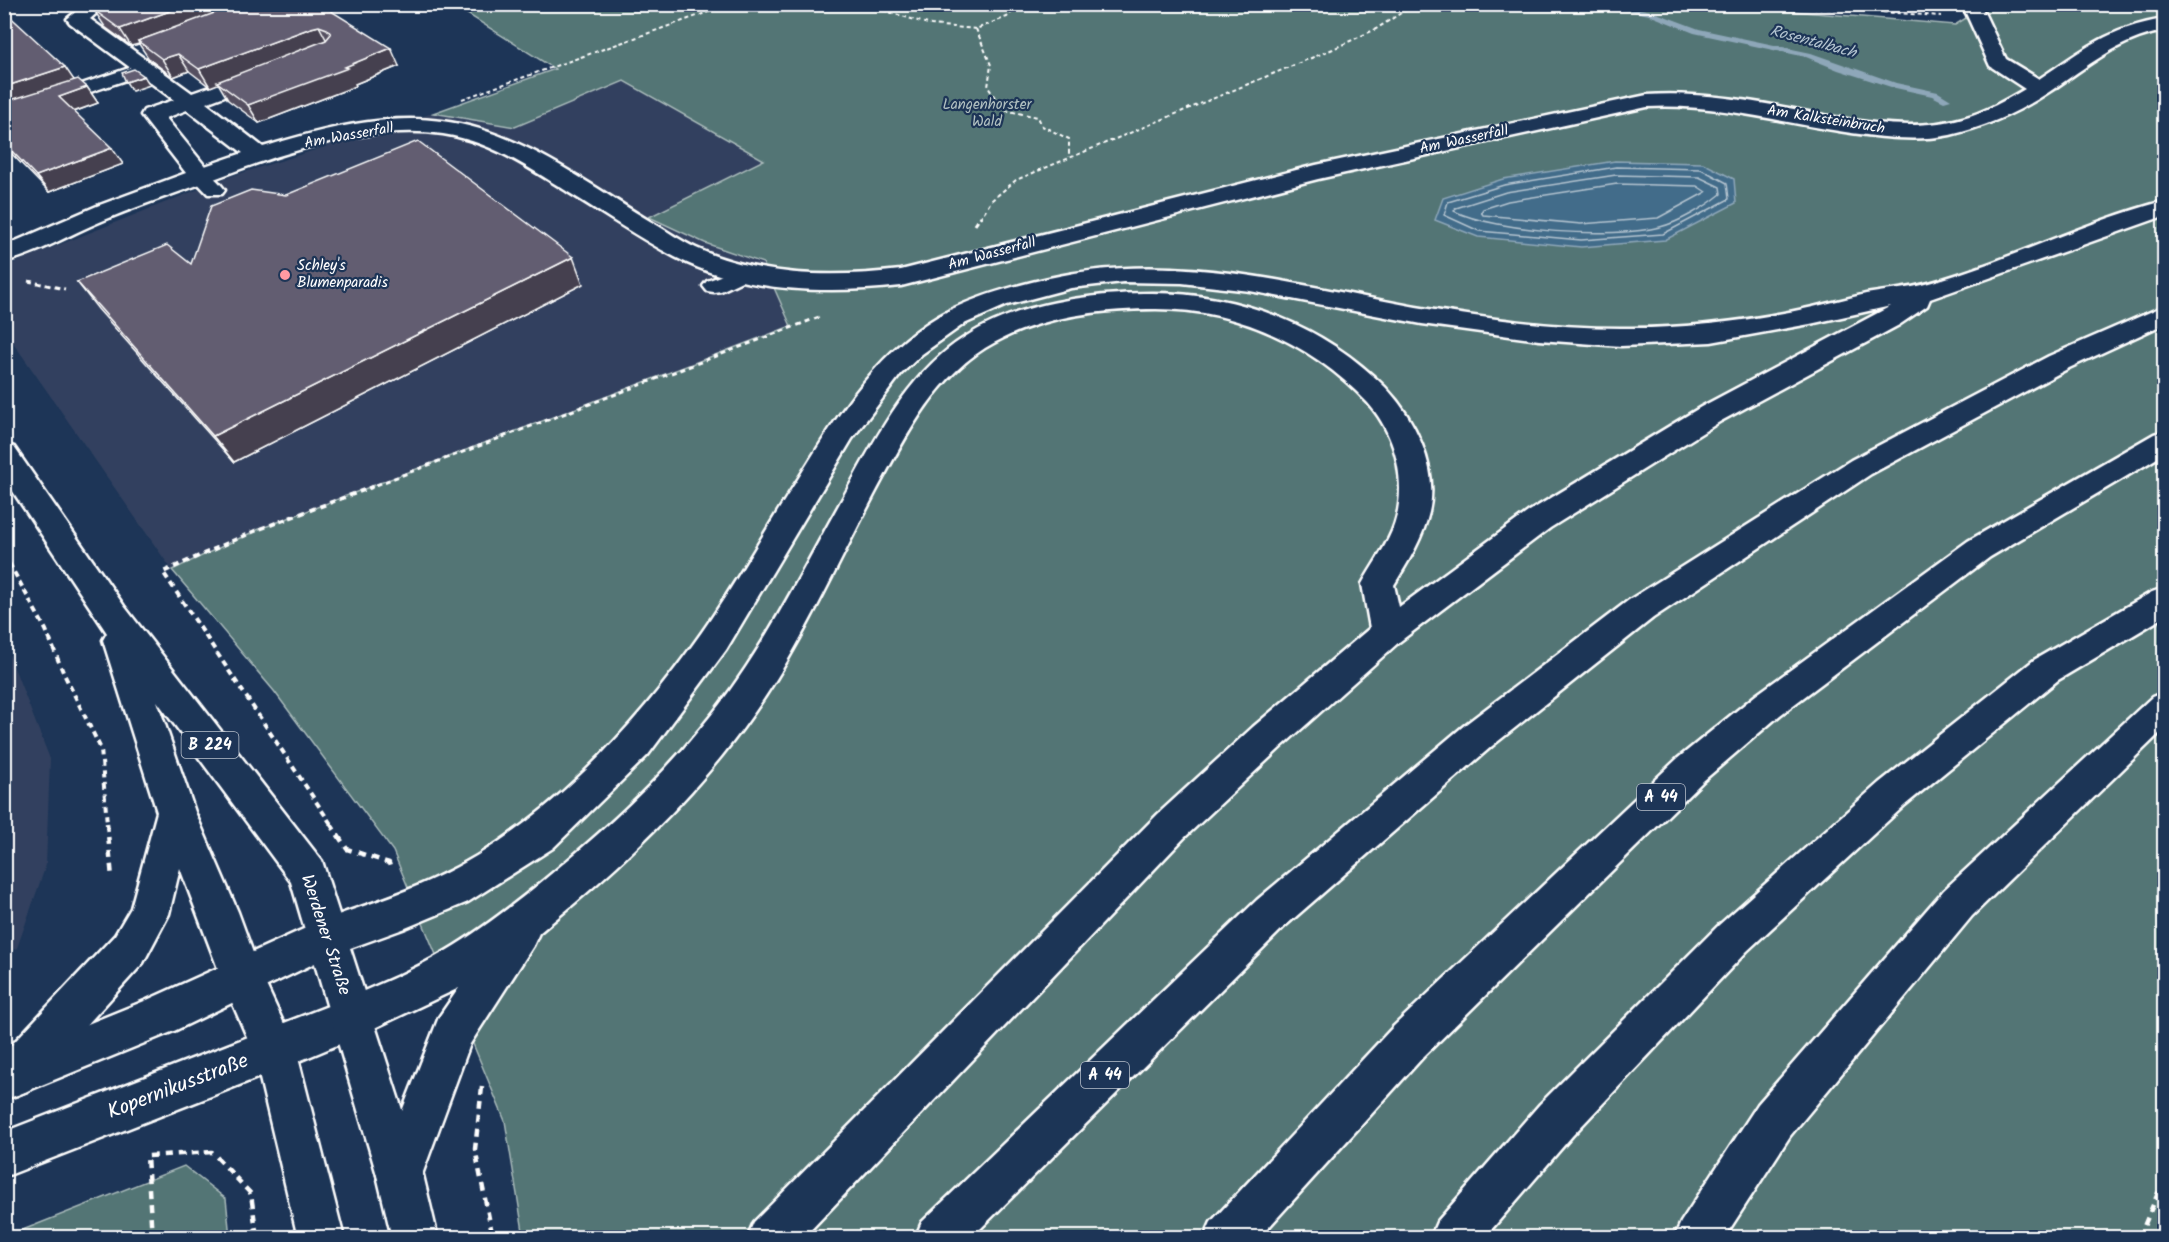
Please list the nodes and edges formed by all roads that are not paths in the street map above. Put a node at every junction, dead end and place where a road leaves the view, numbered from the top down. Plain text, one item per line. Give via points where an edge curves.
1 (98, 4) edge
2 (1973, 12) edge
3 (2164, 25) edge
4 (141, 58) junction
5 (285, 67) edge
6 (2040, 89) junction
7 (192, 102) junction
8 (1749, 108) joint
9 (4, 116) edge
10 (260, 156) junction
11 (208, 183) junction
12 (2164, 208) edge
13 (85, 219) junction
14 (4, 234) edge
15 (4, 255) edge
16 (741, 274) junction
17 (714, 286) dead end
18 (1932, 291) junction
19 (2164, 314) edge
20 (2164, 441) edge
21 (4, 454) edge
22 (2164, 602) edge
23 (112, 615) junction
24 (1387, 633) junction
25 (2164, 706) edge
26 (176, 812) junction
27 (529, 916) junction
28 (328, 937) junction
29 (242, 979) junction
30 (351, 1018) junction
31 (275, 1050) junction
32 (8, 1077) edge
33 (4, 1155) edge
34 (400, 1175) junction
35 (321, 1238) edge
36 (415, 1238) edge
37 (770, 1238) edge
38 (938, 1238) edge
39 (1227, 1238) edge
40 (1453, 1238) edge
41 (1697, 1238) edge

1 - 4 main road via 77,19
2 - 6 main road via 1997,62
3 - 6 main road, Am Kalksteinbruch via 2116,36
4 - 7 main road
4 - 9 lane
5 - 7 main road
6 - 8 main road, Am Kalksteinbruch via 1972,123 1937,129 1866,127
7 - 10 main road
7 - 11 main road via 152,115
8 - 16 main road, Am Wasserfall via 1679,99 1618,105 1316,172 901,278 858,283
10 - 11 main road, Am Wasserfall
10 - 16 main road, Am Wasserfall via 381,127 420,126 483,136 511,148 686,253
11 - 13 main road, Am Wasserfall
12 - 18 main road
13 - 14 main road, Am Wasserfall
13 - 15 main road, Am Wasserfall
16 - 17 lane
18 - 24 main road via 1890,319 1711,414 1539,520
18 - 28 main road via 1755,327 1631,337 1477,324 1250,283 1182,275 1123,274 1070,280 998,299 955,318 891,368 842,432 714,641 635,744 540,836 454,889
19 - 38 main road, A 44 via 2059,362 1861,467 1641,609 1479,735 1271,913
20 - 39 main road, A 44 via 1979,549 1917,592 1768,705 1690,770 1409,1041
21 - 23 main road, Werdener Straße / B 224
22 - 40 main road via 2046,670 1874,810 1732,938 1556,1120
23 - 26 main road, Werdener Straße / B 224
23 - 28 main road, Werdener Straße / B 224 via 308,874
24 - 27 main road via 1378,585 1404,540 1417,496 1410,450 1396,417 1354,371 1320,346 1285,328 1207,306 1112,302 1048,314 974,343 924,392 892,433 764,669 734,714 662,800
24 - 37 main road via 1171,826
25 - 41 main road via 1958,903 1774,1120
26 - 29 main road, Werdener Straße / B 224
26 - 32 main road via 149,914 129,949
27 - 30 main road, Kopernikusstraße via 476,955 414,990
27 - 34 main road via 454,1032
28 - 29 main road
28 - 30 main road, Werdener Straße / B 224
29 - 31 main road, Werdener Straße / B 224
29 - 32 main road
30 - 31 main road, Kopernikusstraße
30 - 34 main road, Werdener Straße / B 224
31 - 33 main road, Kopernikusstraße
31 - 35 main road, Werdener Straße / B 224
34 - 36 main road, Werdener Straße / B 224

